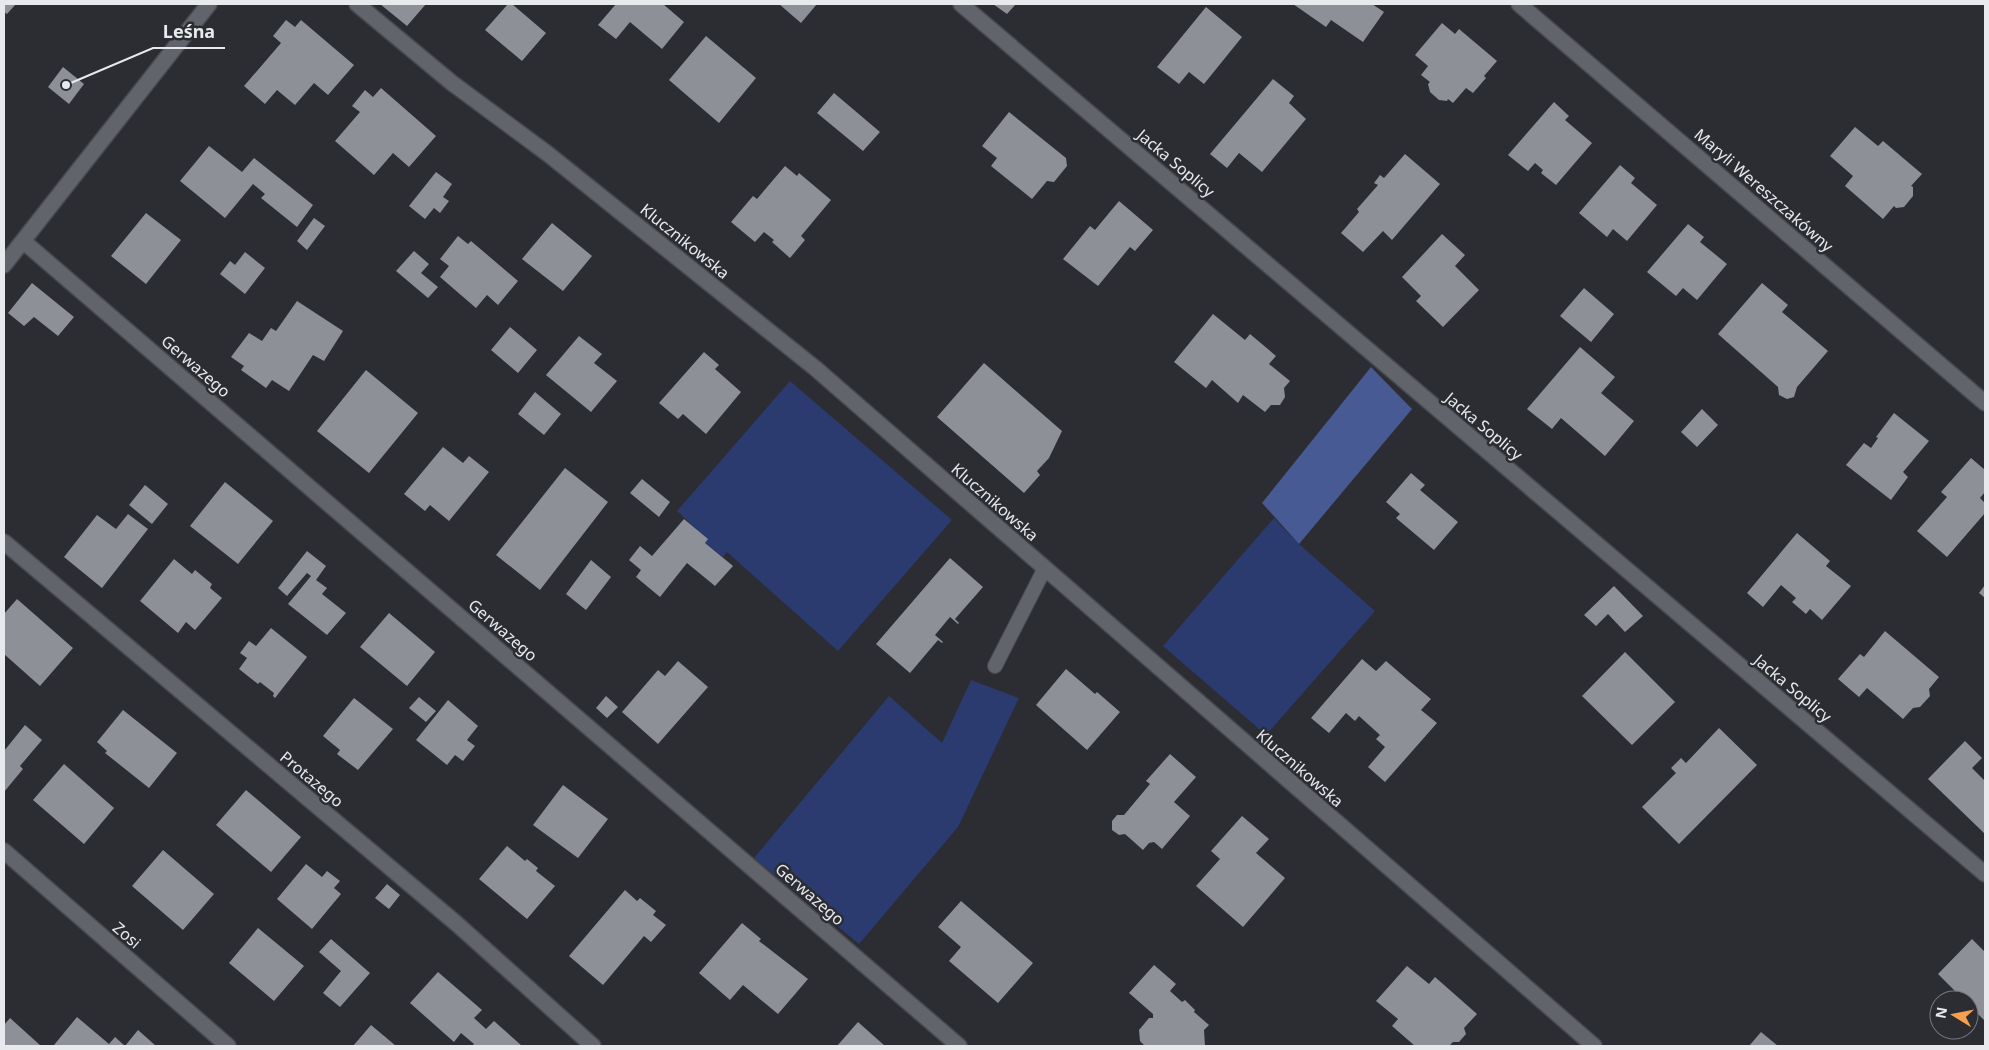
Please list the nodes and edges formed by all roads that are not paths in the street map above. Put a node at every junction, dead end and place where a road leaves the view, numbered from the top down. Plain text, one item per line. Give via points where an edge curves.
1 (210, 4) edge
2 (357, 4) edge
3 (961, 4) edge
4 (1519, 4) edge
5 (23, 241) junction
6 (4, 265) edge
7 (1985, 403) edge
8 (4, 542) edge
9 (1045, 568) junction
10 (995, 666) dead end
11 (4, 851) edge
12 (1985, 874) edge
13 (228, 1046) edge
14 (593, 1046) edge
15 (959, 1046) edge
16 (1594, 1046) edge

1 - 5 street
2 - 9 street, Klucznikowska via 452,83 548,154 815,368
3 - 12 street, Jacka Soplicy
4 - 7 street, Maryli Wereszczakówny
5 - 6 street
5 - 15 street, Gerwazego
8 - 14 street, Protazego via 457,924
9 - 10 lane
9 - 16 street, Klucznikowska
11 - 13 street, Zosi

